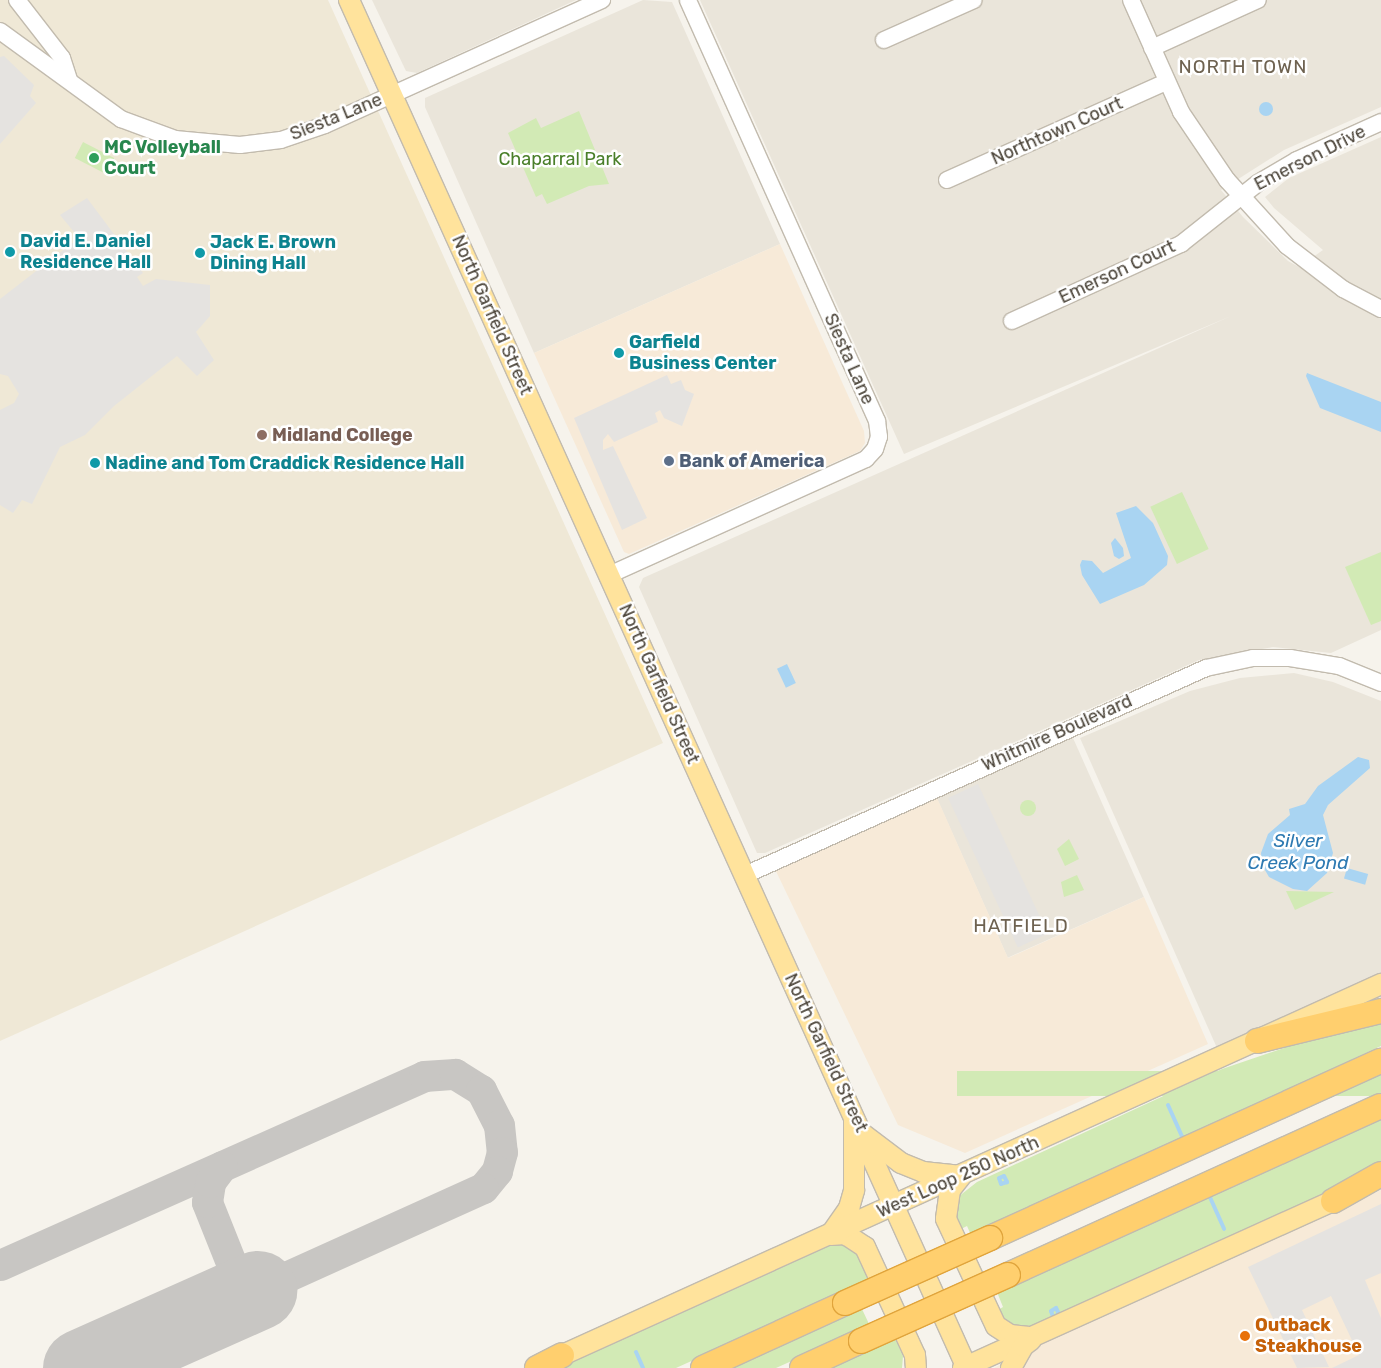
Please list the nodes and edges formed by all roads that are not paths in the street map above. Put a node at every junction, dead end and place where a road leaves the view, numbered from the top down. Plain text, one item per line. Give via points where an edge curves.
1 (17, 0) edge
2 (349, 0) edge
3 (602, 0) edge
4 (688, 0) edge
5 (974, 0) edge
6 (1131, 0) edge
7 (1258, 0) edge
8 (0, 31) edge
9 (884, 40) dead end
10 (1152, 48) junction
11 (69, 79) junction
12 (1166, 82) junction
13 (391, 94) junction
14 (1381, 122) edge
15 (947, 180) dead end
16 (1239, 195) junction
17 (1381, 309) edge
18 (1012, 321) dead end
19 (609, 575) junction
20 (1381, 683) edge
21 (745, 875) junction
22 (1381, 984) edge
23 (1381, 1011) edge
24 (1257, 1041) junction
25 (1381, 1061) edge
26 (1381, 1106) edge
27 (854, 1114) junction
28 (864, 1135) junction
29 (1381, 1174) edge
30 (961, 1176) junction
31 (1381, 1178) edge
32 (1334, 1201) junction
33 (894, 1206) junction
34 (829, 1236) junction
35 (1034, 1335) junction
36 (562, 1356) joint
37 (966, 1367) edge
38 (536, 1368) edge
39 (703, 1368) edge
40 (802, 1368) edge
41 (916, 1368) edge
42 (1011, 1368) edge

1 - 11 street, Siesta Lane via 62,58
2 - 13 main road, North Garfield Street
3 - 13 street, Siesta Lane
4 - 19 street, Siesta Lane via 877,421 880,436 876,449 866,459
5 - 9 street
6 - 10 street
7 - 10 street
8 - 11 street, Siesta Lane via 49,70
10 - 12 street
11 - 13 street, Siesta Lane via 74,87 121,119 175,139 240,146 296,136
12 - 15 street, Northtown Court
12 - 16 street via 1192,130
13 - 19 main road, North Garfield Street
14 - 16 street, Emerson Drive via 1297,160
16 - 17 street via 1298,256 1343,289
16 - 18 street, Emerson Court via 1180,244
19 - 21 main road, North Garfield Street
20 - 21 street, Whitmire Boulevard via 1339,666 1290,658 1252,658 1211,666
21 - 27 main road, North Garfield Street
22 - 24 main road, West Loop 250 North
23 - 24 highway
24 - 30 main road, West Loop 250 North
25 - 39 highway, bridge
26 - 40 highway, bridge
27 - 28 main road, North Garfield Street
27 - 34 main road via 854,1190 846,1215
28 - 30 main road via 901,1162 923,1172
28 - 33 main road, North Garfield Street
29 - 32 highway
30 - 33 main road, West Loop 250 North
30 - 35 main road via 950,1190 946,1219 996,1326 1010,1336
31 - 32 main road
32 - 35 main road
33 - 34 main road, West Loop 250 North
33 - 37 main road, North Garfield Street
34 - 36 main road, West Loop 250 North
34 - 41 main road via 845,1234 865,1247 915,1356
35 - 37 main road
35 - 42 main road
36 - 38 highway

